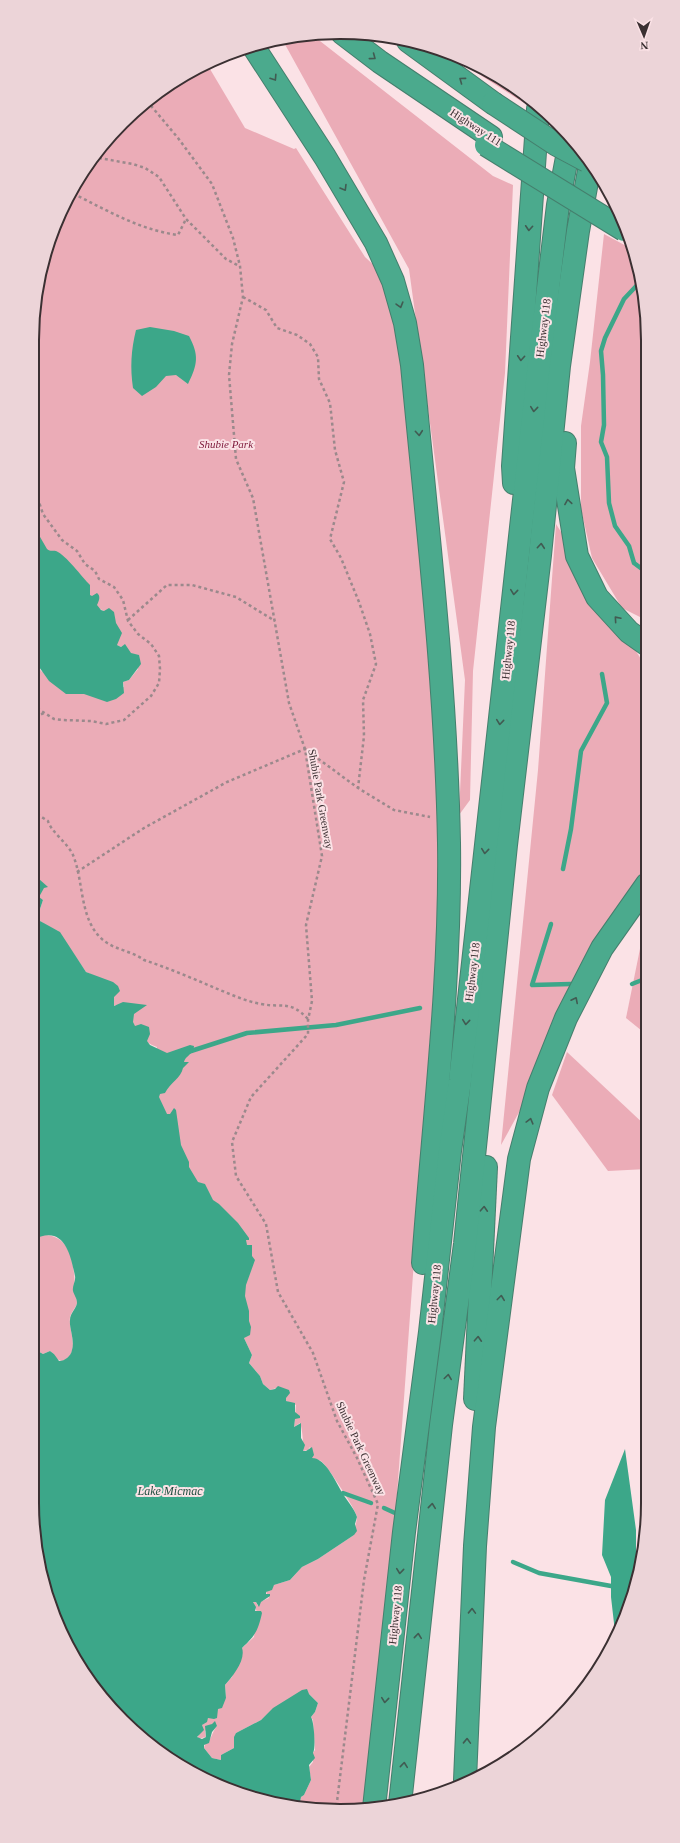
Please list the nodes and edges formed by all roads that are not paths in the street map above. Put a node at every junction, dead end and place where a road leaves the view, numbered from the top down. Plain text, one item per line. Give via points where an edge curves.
1 (351, 40) edge
2 (422, 50) edge
3 (256, 51) edge
4 (493, 103) junction
5 (538, 114) edge
6 (557, 131) edge
7 (485, 137) junction
8 (570, 147) edge
9 (579, 157) edge
10 (589, 171) edge
11 (608, 203) edge
12 (619, 226) edge
13 (578, 231) junction
14 (518, 554) junction
15 (641, 641) edge
16 (528, 654) junction
17 (641, 893) edge
18 (404, 1532) junction
19 (474, 1546) junction
20 (465, 1776) edge
21 (401, 1798) edge
22 (375, 1801) edge

1 -> 7 highway, Highway 111
4 -> 2 highway
3 -> 18 highway via 325,157 376,243 393,281 405,322 412,365 444,700 449,844 444,1005 408,1421
4 - 6 highway, bridge
4 - 9 highway, bridge
5 -> 14 highway via 513,466
7 - 11 highway, Highway 111
7 - 12 highway, bridge
8 -> 14 highway, Highway 118 via 558,206
10 - 13 highway, Highway 118
15 -> 13 highway via 628,632 598,597 577,556 563,468
16 -> 13 highway, Highway 118 via 559,366
14 -> 18 highway, Highway 118 via 460,1081
19 -> 16 highway via 474,1428 483,1223 500,1007 528,753
21 -> 16 highway, Highway 118
19 -> 17 highway via 484,1427 519,1159 538,1088 566,1018 602,948
18 -> 22 highway, Highway 118
20 -> 19 highway

